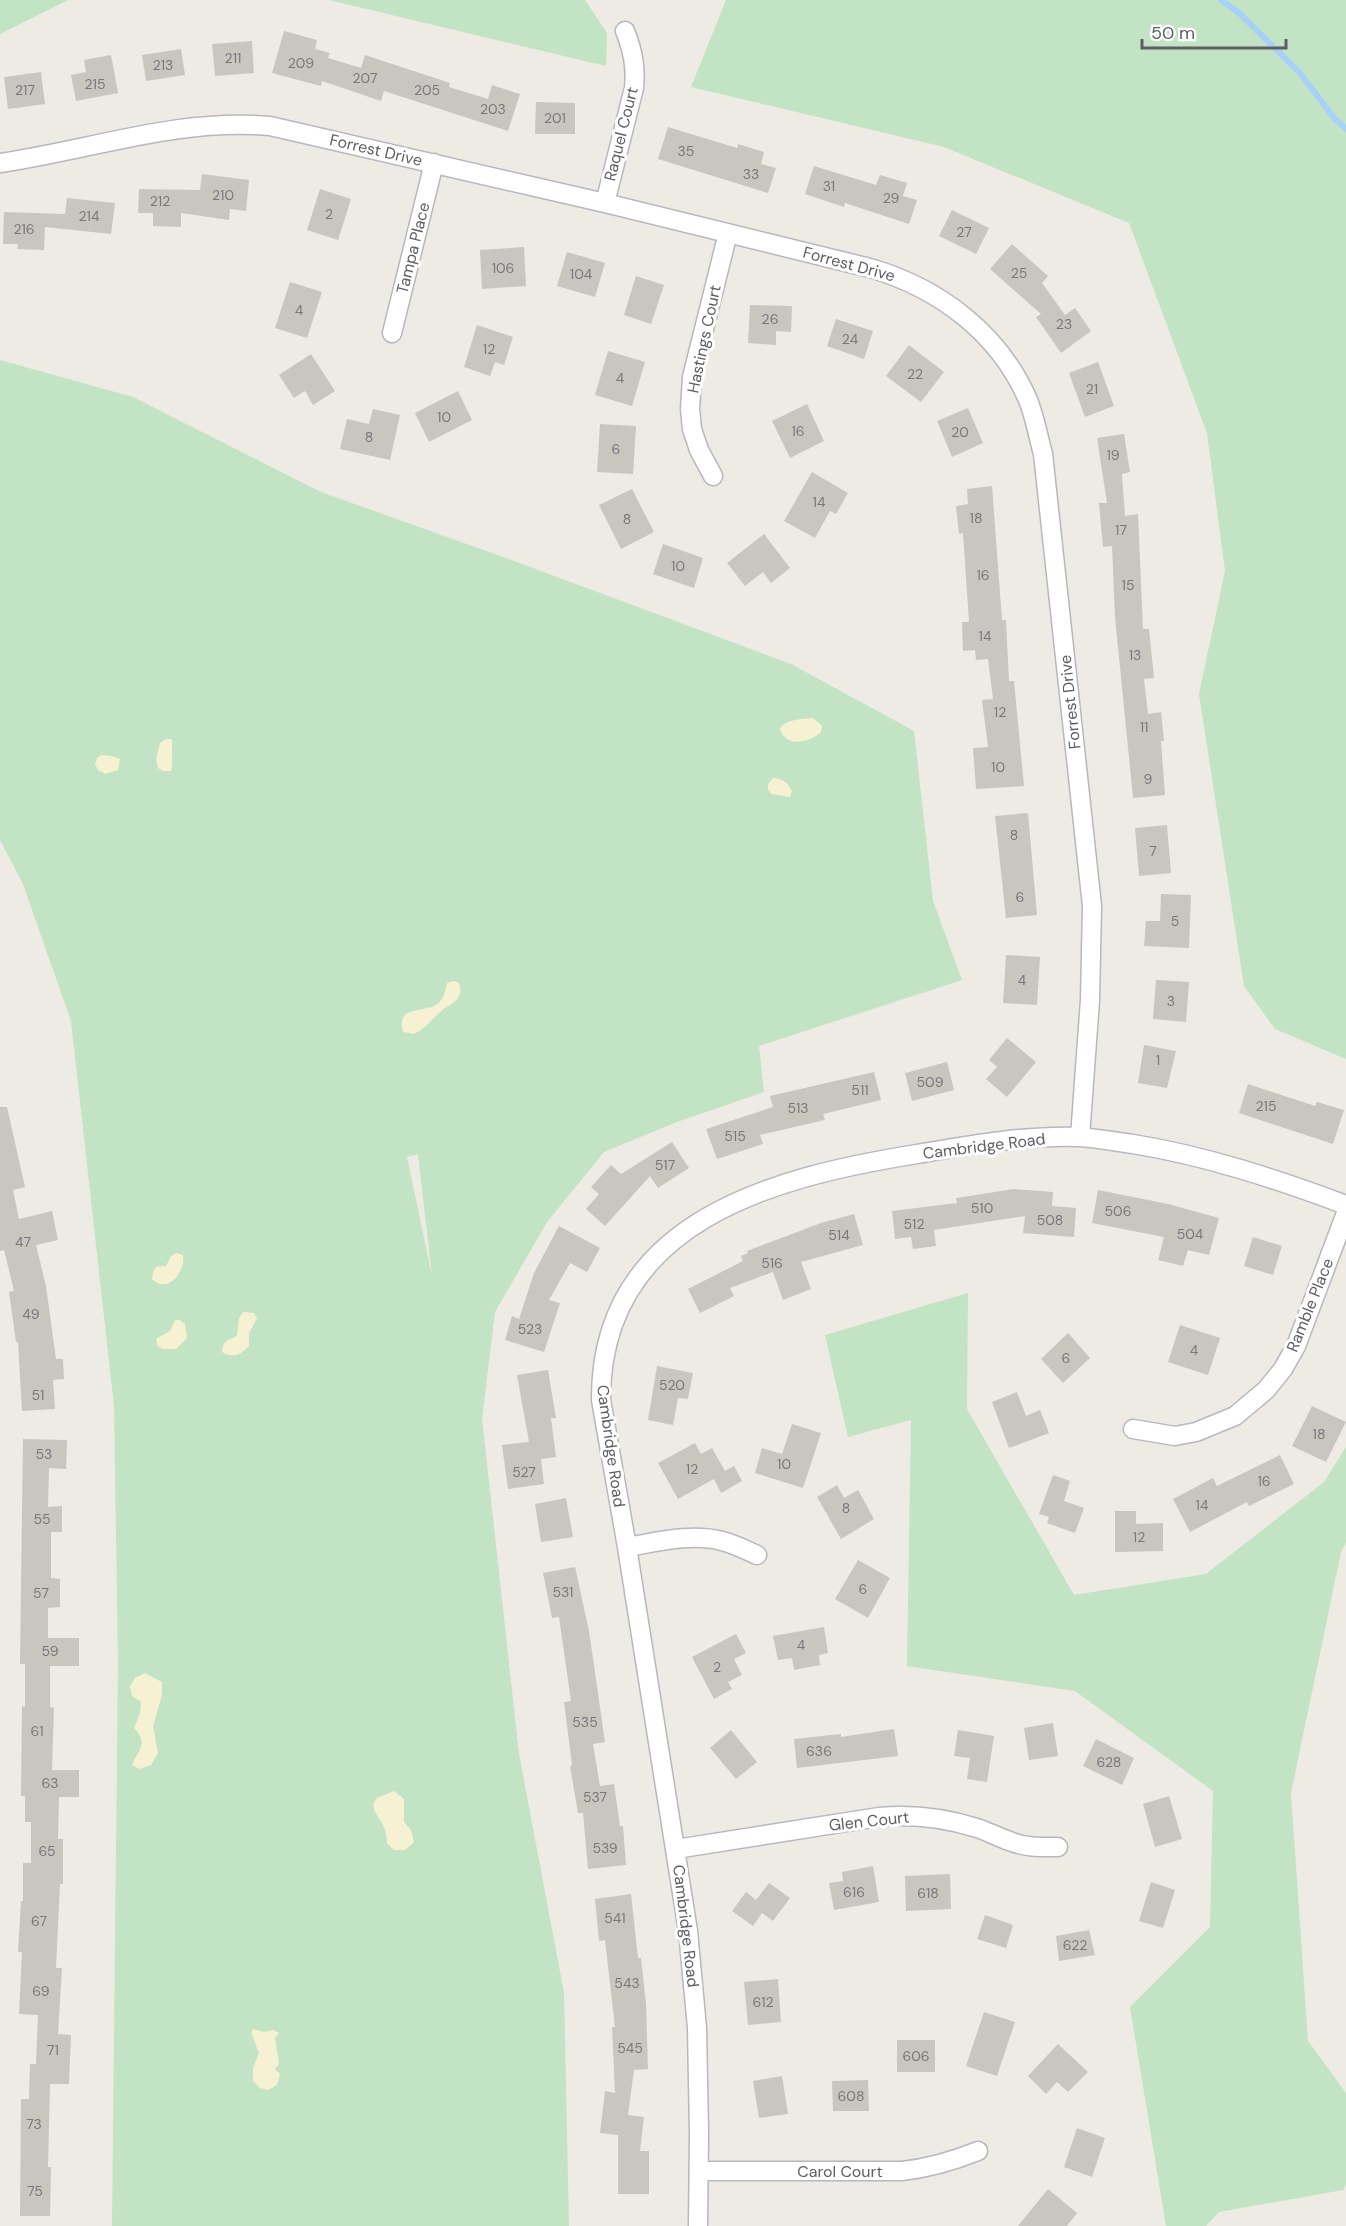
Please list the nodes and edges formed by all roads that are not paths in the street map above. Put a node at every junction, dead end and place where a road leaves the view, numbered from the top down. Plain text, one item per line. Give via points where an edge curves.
1 (626, 31) dead end
2 (0, 163) edge
3 (434, 163) junction
4 (605, 203) junction
5 (728, 233) junction
6 (392, 333) dead end
7 (713, 476) dead end
8 (1080, 1137) junction
9 (1346, 1205) edge
10 (1346, 1213) edge
11 (1133, 1429) dead end
12 (627, 1547) junction
13 (757, 1555) dead end
14 (1058, 1847) dead end
15 (676, 1849) junction
16 (978, 2151) dead end
17 (699, 2171) junction
18 (698, 2226) edge

1 - 4 street, Raquel Court via 636,71 634,88
2 - 3 street, Forrest Drive via 197,126 246,124
3 - 4 street, Forrest Drive
3 - 6 street, Tampa Place
4 - 5 street, Forrest Drive
5 - 7 street, Hastings Court via 692,377 690,409 699,450
5 - 8 street, Forrest Drive via 870,268 921,287 959,311 990,341 1028,401 1043,454 1092,906
8 - 9 street, Cambridge Road via 1202,1157
8 - 12 street, Cambridge Road via 985,1143 824,1172 730,1205 666,1246 640,1274 620,1308 604,1349 601,1400
10 - 11 street, Ramble Place via 1296,1346 1266,1390 1235,1416 1196,1432 1175,1436
12 - 13 street via 700,1538 722,1541
12 - 15 street, Cambridge Road
14 - 15 street, Glen Court via 1014,1843 960,1823 904,1815
15 - 17 street, Cambridge Road via 697,2028
16 - 17 street, Carol Court via 925,2169
17 - 18 street, Cambridge Road

